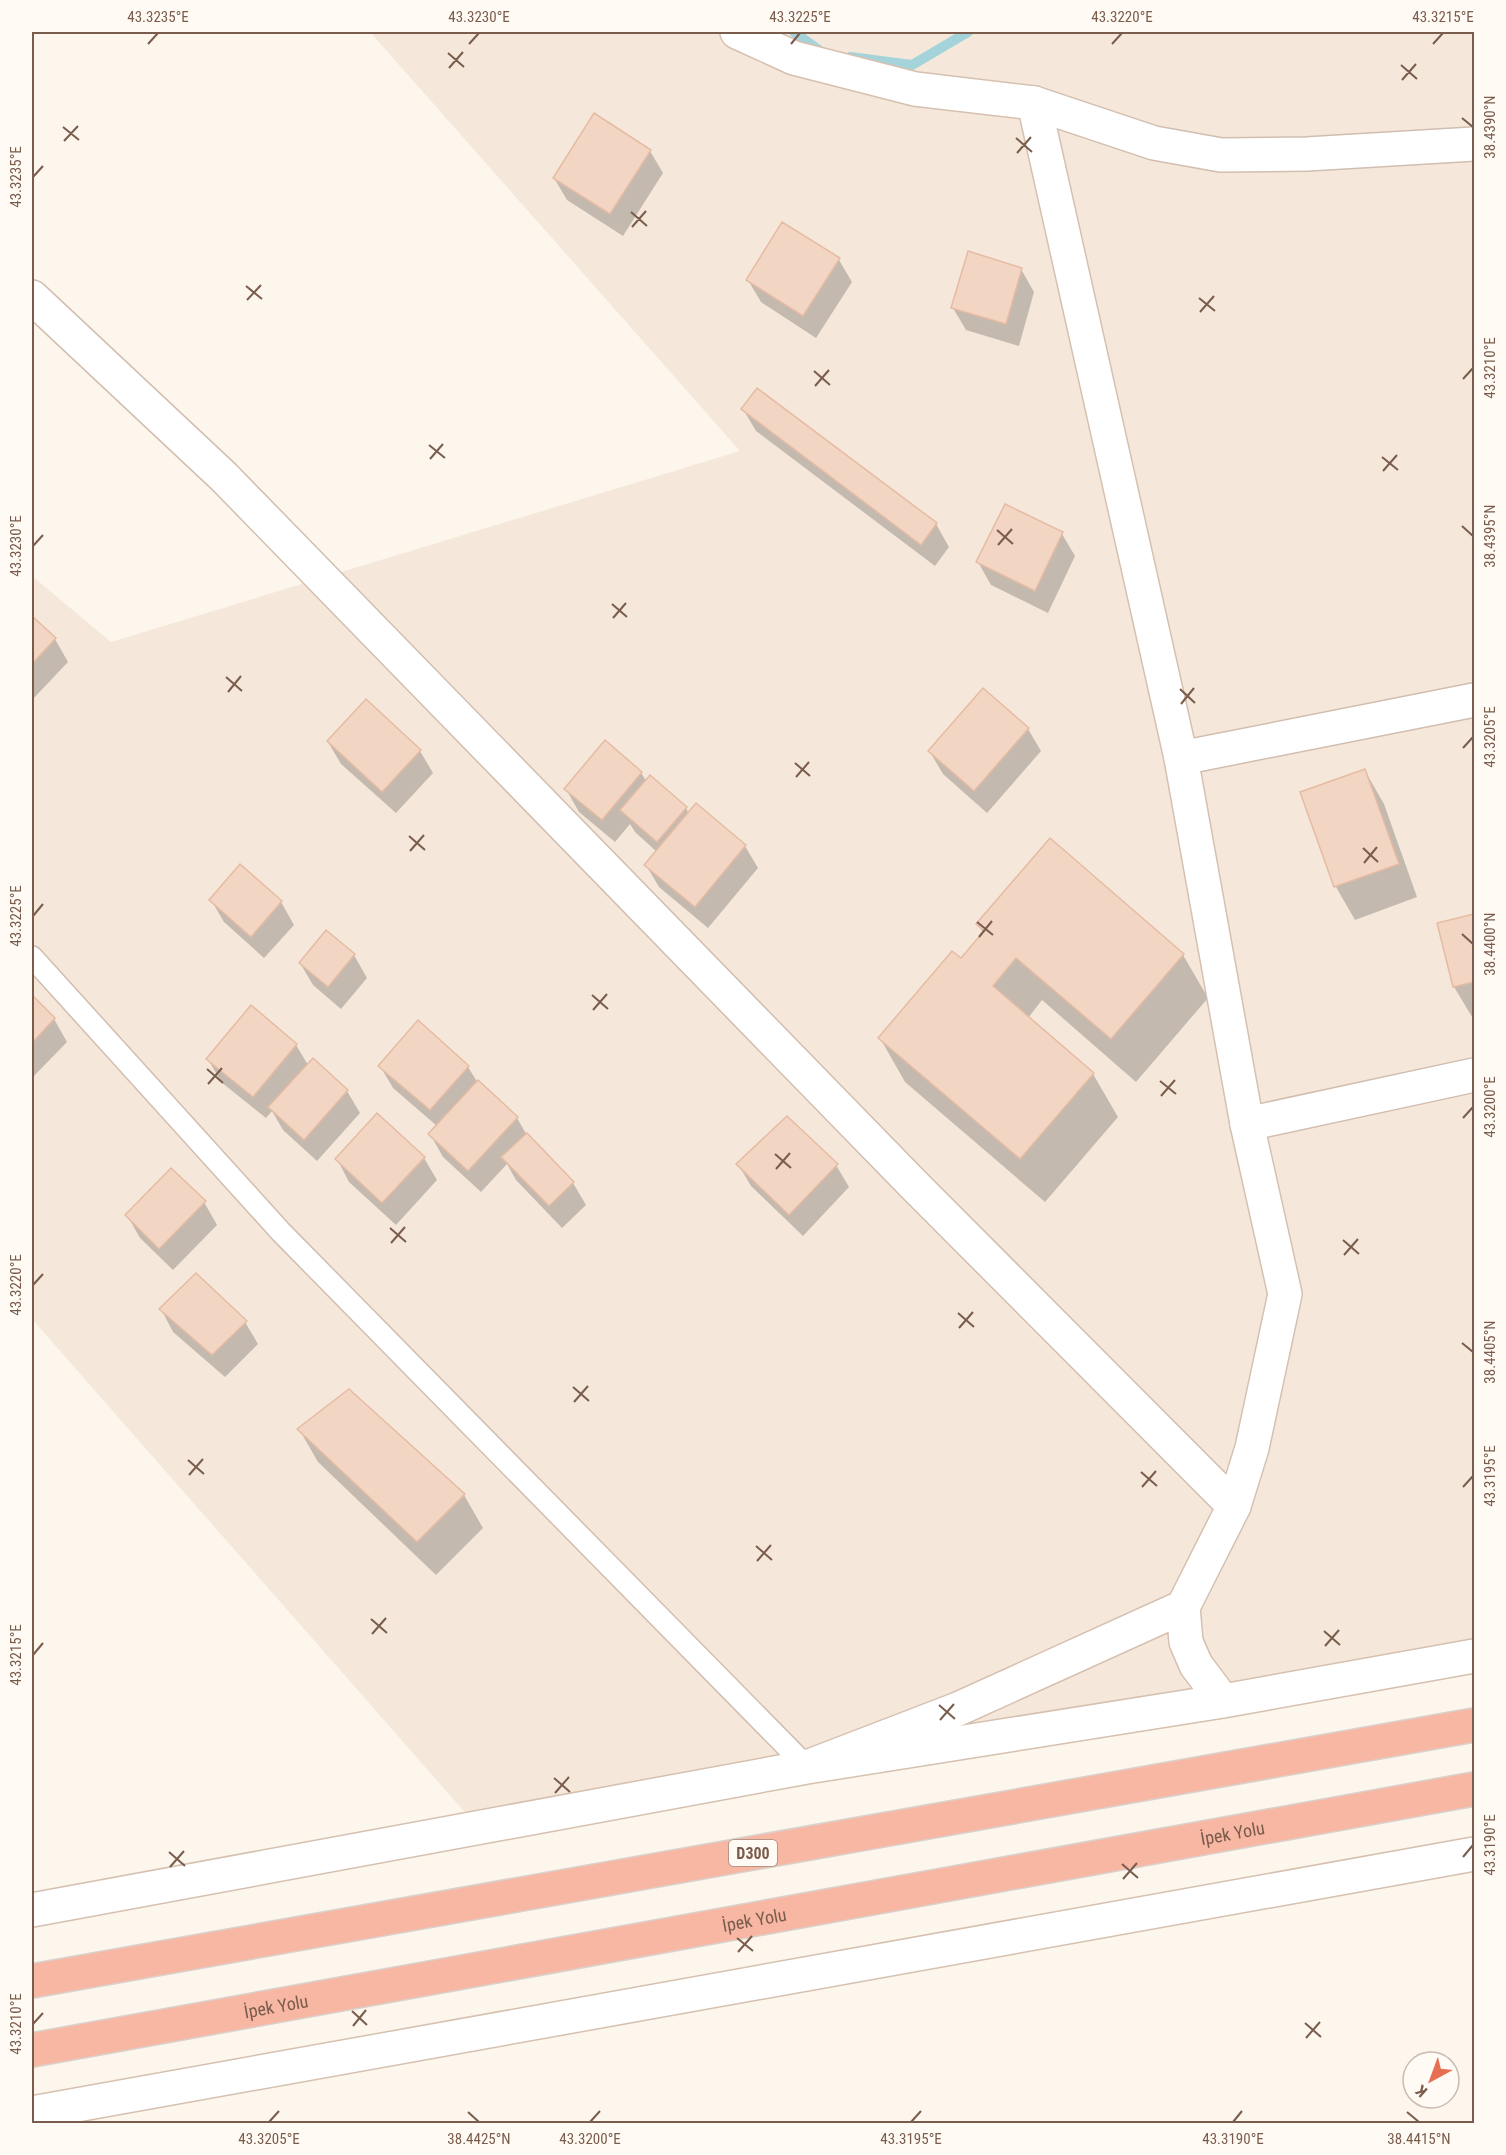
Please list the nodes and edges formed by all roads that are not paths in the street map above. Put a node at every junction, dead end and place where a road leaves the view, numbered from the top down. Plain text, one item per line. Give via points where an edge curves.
1 (737, 32) edge
2 (1034, 104) junction
3 (1474, 144) edge
4 (32, 297) edge
5 (1474, 700) edge
6 (1181, 758) junction
7 (32, 957) edge
8 (1474, 1075) edge
9 (1247, 1124) junction
10 (1234, 1506) junction
11 (1183, 1607) junction
12 (1474, 1656) edge
13 (1223, 1701) junction
14 (1474, 1725) edge
15 (807, 1767) junction
16 (1474, 1789) edge
17 (1474, 1854) edge
18 (32, 1910) edge
19 (32, 1981) edge
20 (32, 2050) edge
21 (32, 2113) edge

1 - 2 street via 794,58 915,88
2 - 3 street via 1155,143 1221,155
2 - 6 street
4 - 10 street via 224,477 914,1185
5 - 6 street
6 - 9 street
7 - 15 lane via 281,1232
8 - 9 street
9 - 10 street via 1285,1294 1252,1448
10 - 11 street
11 - 13 street via 1186,1642 1196,1665
11 - 15 street via 958,1709
12 - 13 street
13 - 15 street
14 - 19 highway, D300
15 - 18 street
16 - 20 highway, İpek Yolu
17 - 21 street

